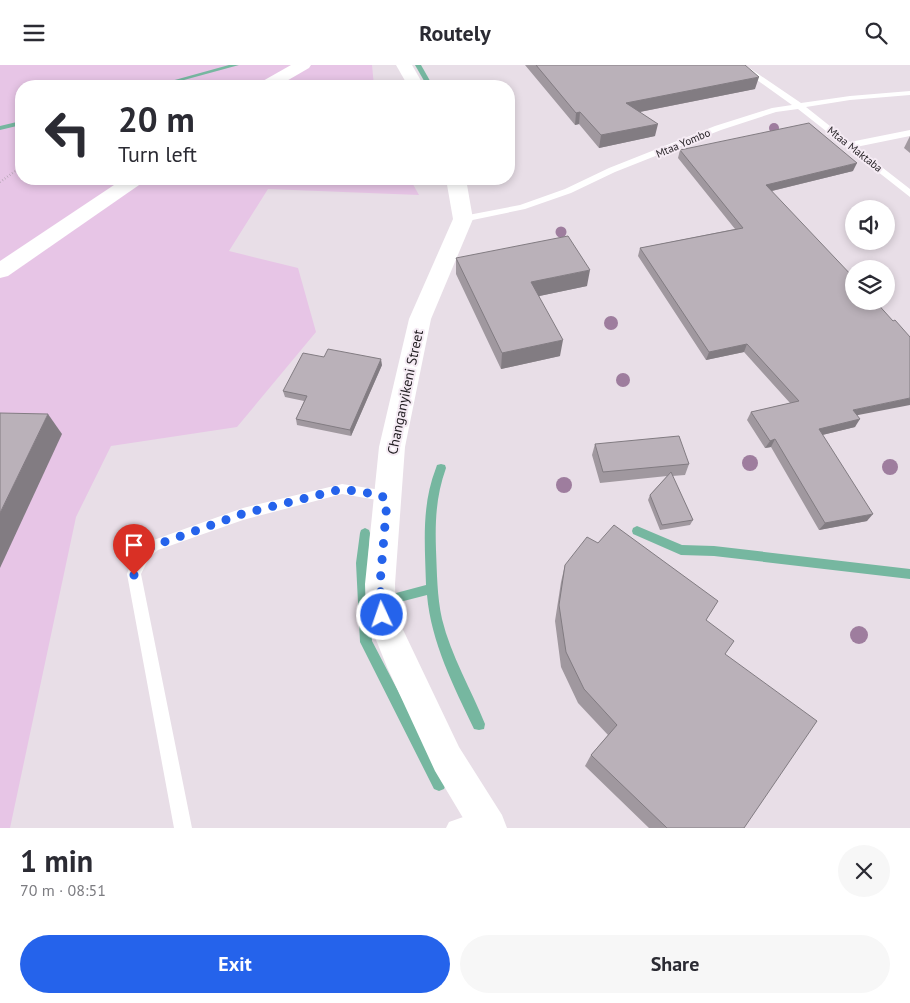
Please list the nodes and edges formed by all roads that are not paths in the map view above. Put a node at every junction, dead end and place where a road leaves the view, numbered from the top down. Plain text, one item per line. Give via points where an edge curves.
1 (303, 65) edge
2 (404, 65) edge
3 (740, 65) edge
4 (277, 80) edge
5 (413, 80) edge
6 (910, 93) edge
7 (799, 106) junction
8 (910, 133) edge
9 (850, 145) junction
10 (126, 185) edge
11 (457, 185) edge
12 (910, 194) edge
13 (463, 219) junction
14 (0, 271) edge
15 (387, 501) junction
16 (488, 825) edge
17 (183, 828) edge
18 (455, 828) edge

1 - 4 street
2 - 5 street
3 - 7 lane, Mtaa Maktaba
6 - 7 lane, Mtaa Yombo via 850,97
7 - 9 lane, Mtaa Maktaba
7 - 13 lane, Mtaa Yombo via 718,128 541,201
8 - 9 lane
9 - 12 lane, Mtaa Maktaba
10 - 14 street
11 - 13 street
13 - 15 street, Changanyikeni Street via 420,319 392,447
15 - 16 street, Changanyikeni Street via 380,584 382,615 447,759
15 - 17 lane via 381,495 342,489 252,511 165,541 144,553 137,564 134,575
16 - 18 lane

